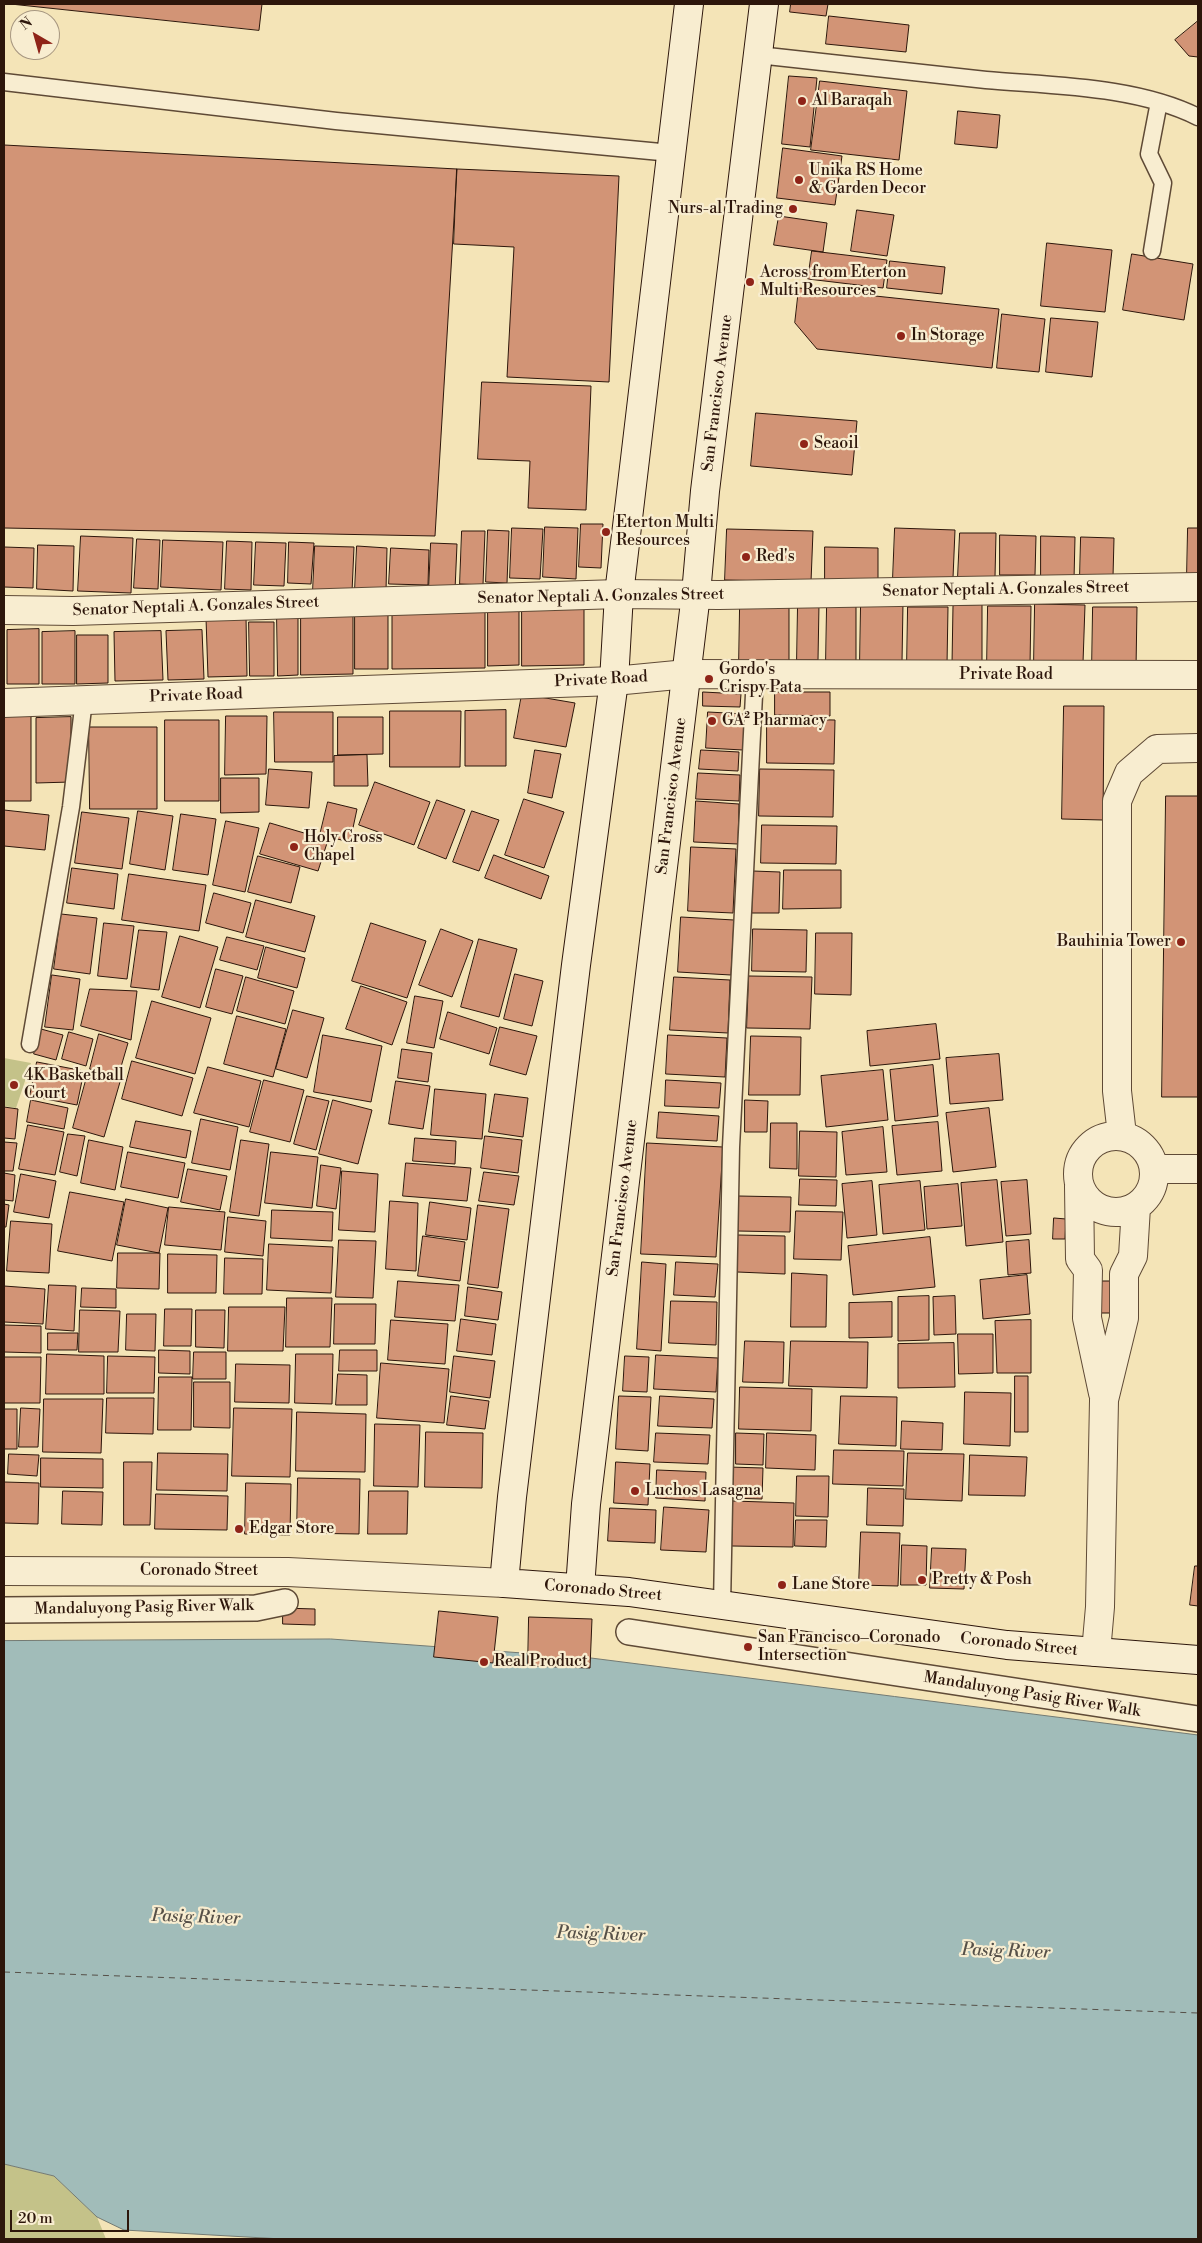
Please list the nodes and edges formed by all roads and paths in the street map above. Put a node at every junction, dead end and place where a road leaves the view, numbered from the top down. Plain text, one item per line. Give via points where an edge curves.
1 (689, 4) edge
2 (764, 4) edge
3 (758, 55) junction
4 (4, 82) edge
5 (1159, 102) junction
6 (1198, 117) edge
7 (670, 153) junction
8 (1152, 251) dead end
9 (1198, 588) edge
10 (619, 594) junction
11 (696, 594) junction
12 (4, 610) edge
13 (687, 674) junction
14 (755, 675) junction
15 (1198, 675) edge
16 (614, 681) junction
17 (84, 700) junction
18 (4, 703) edge
19 (1198, 748) edge
20 (30, 1044) dead end
21 (1122, 1135) junction
22 (1155, 1169) junction
23 (1198, 1169) edge
24 (1079, 1186) junction
25 (1136, 1207) junction
26 (1104, 1400) junction
27 (4, 1571) edge
28 (504, 1584) junction
29 (580, 1588) junction
30 (284, 1602) dead end
31 (722, 1605) junction
32 (4, 1610) edge
33 (629, 1632) dead end
34 (1096, 1652) junction
35 (1198, 1660) edge
36 (1198, 1719) edge

1 - 7 street
2 - 3 street, San Francisco Avenue
3 - 5 lane via 1110,92
3 - 11 street, San Francisco Avenue via 705,491
4 - 7 lane via 336,121
5 - 6 lane via 1177,106
5 - 8 lane via 1149,154 1163,183
7 - 10 street
9 - 11 street, Senator Neptali A. Gonzales Street
10 - 11 street, Senator Neptali A. Gonzales Street
10 - 12 street, Senator Neptali A. Gonzales Street via 73,611
10 - 16 street
11 - 13 street, San Francisco Avenue
13 - 14 street, Private Road
13 - 16 street, Private Road
13 - 29 street, San Francisco Avenue via 586,1504
14 - 15 street, Private Road
14 - 31 lane via 731,1147
16 - 17 street, Private Road
16 - 28 street via 574,985
17 - 18 street, Private Road
17 - 20 lane via 71,806
19 - 21 street via 1158,748 1129,773 1117,801 1117,1091
21 - 22 street via 1138,1141 1149,1154
21 - 24 street via 1104,1137 1090,1146 1081,1158
22 - 23 street
22 - 25 street via 1146,1198
24 - 25 street via 1098,1208 1124,1212
24 - 26 street via 1080,1259 1088,1270 1087,1318
25 - 26 street via 1133,1256 1124,1274 1124,1318
26 - 34 street via 1100,1607
27 - 28 street, Coronado Street via 288,1572
28 - 29 street, Coronado Street
29 - 31 street, Coronado Street
30 - 32 street, Mandaluyong Pasig River Walk via 256,1608
31 - 34 street, Coronado Street via 1007,1646
33 - 36 street, Mandaluyong Pasig River Walk
34 - 35 street, Coronado Street

